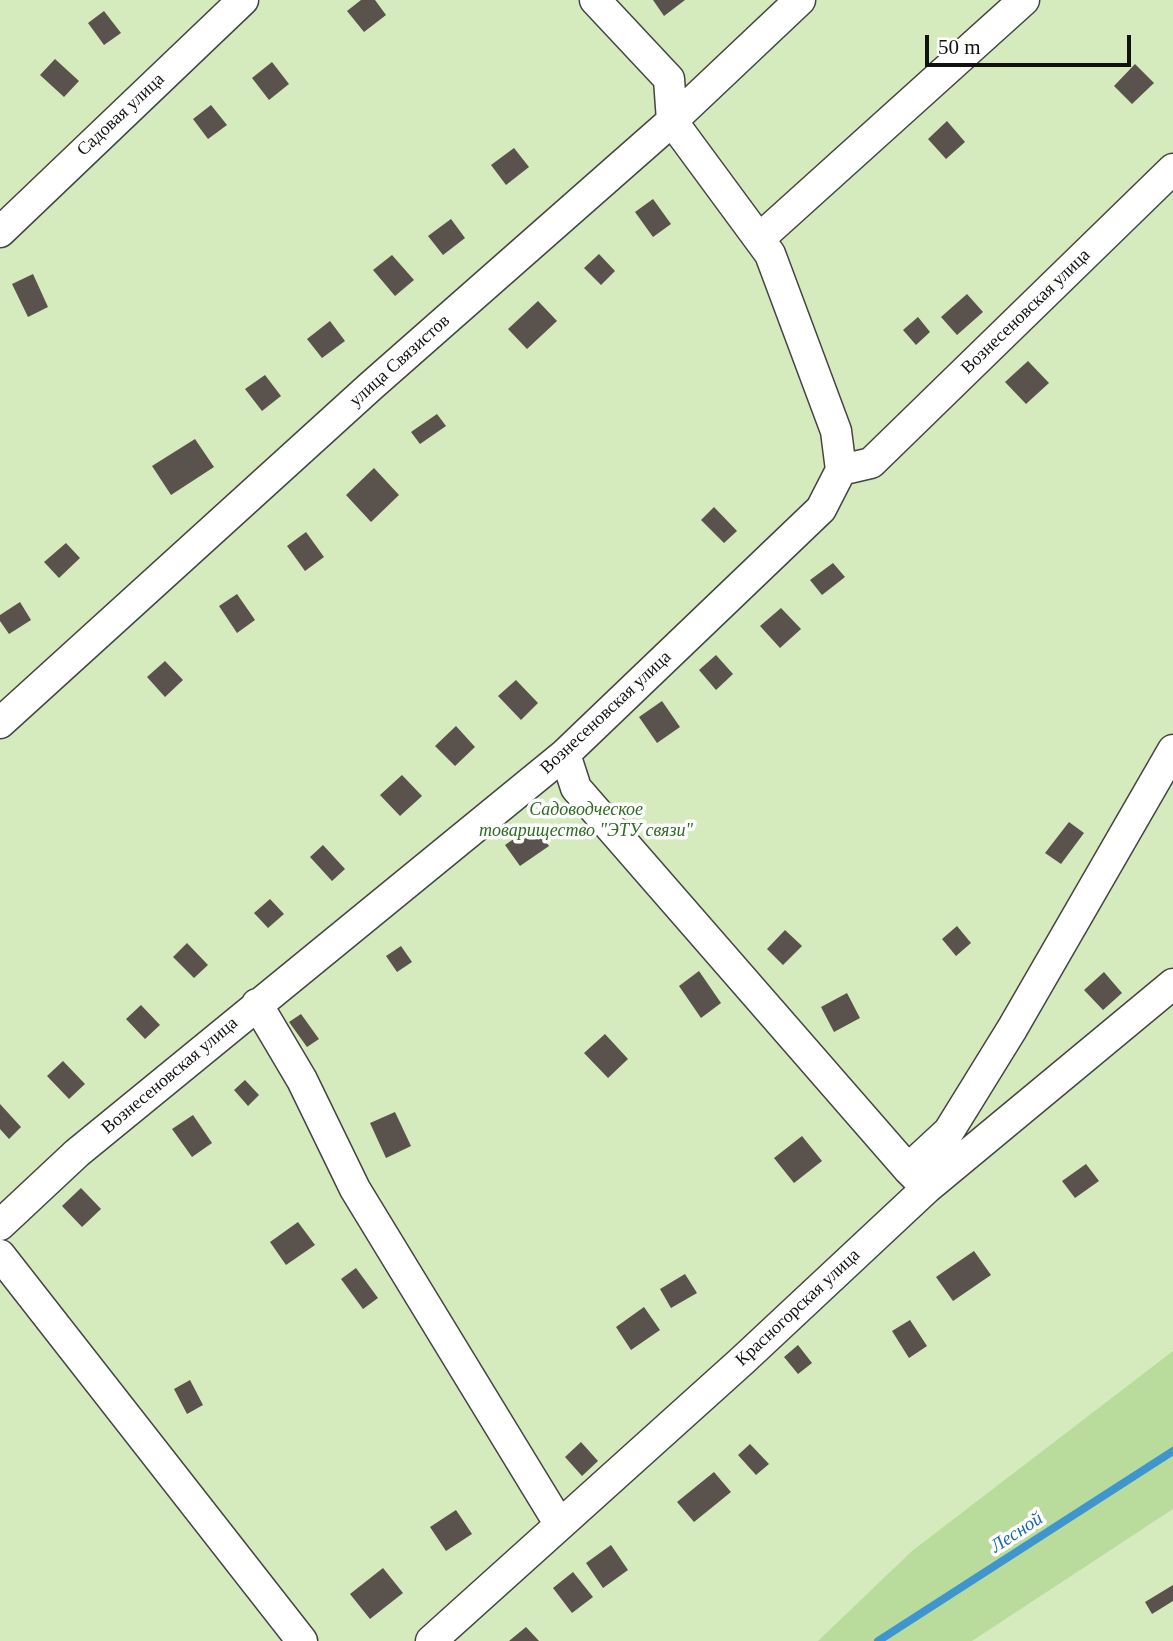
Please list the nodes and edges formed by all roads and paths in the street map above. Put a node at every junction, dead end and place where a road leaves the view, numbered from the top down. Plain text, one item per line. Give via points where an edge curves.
1 (243, 0) edge
2 (595, 0) edge
3 (800, 0) edge
4 (1024, 0) edge
5 (672, 121) junction
6 (1173, 169) edge
7 (0, 232) edge
8 (760, 239) junction
9 (841, 470) junction
10 (0, 723) edge
11 (1173, 750) edge
12 (565, 754) junction
13 (1173, 984) edge
14 (257, 1004) junction
15 (917, 1178) junction
16 (0, 1225) edge
17 (0, 1255) edge
18 (560, 1525) junction
19 (302, 1641) edge
20 (431, 1641) edge

1 - 7 street, Садовая улица
2 - 5 street via 669,79
3 - 5 street, улица Связистов
4 - 8 street
5 - 8 street
5 - 10 street, улица Связистов
6 - 9 street, Вознесеновская улица via 871,463
8 - 9 street via 770,254 836,431
9 - 12 street, Вознесеновская улица via 821,509
11 - 15 street via 1019,1017
12 - 14 street, Вознесеновская улица
12 - 15 street via 576,789
13 - 15 street, Красногорская улица
14 - 16 street, Вознесеновская улица via 77,1153
14 - 18 street via 302,1080 355,1189
15 - 18 street, Красногорская улица via 753,1350
17 - 19 street
18 - 20 street, Красногорская улица

